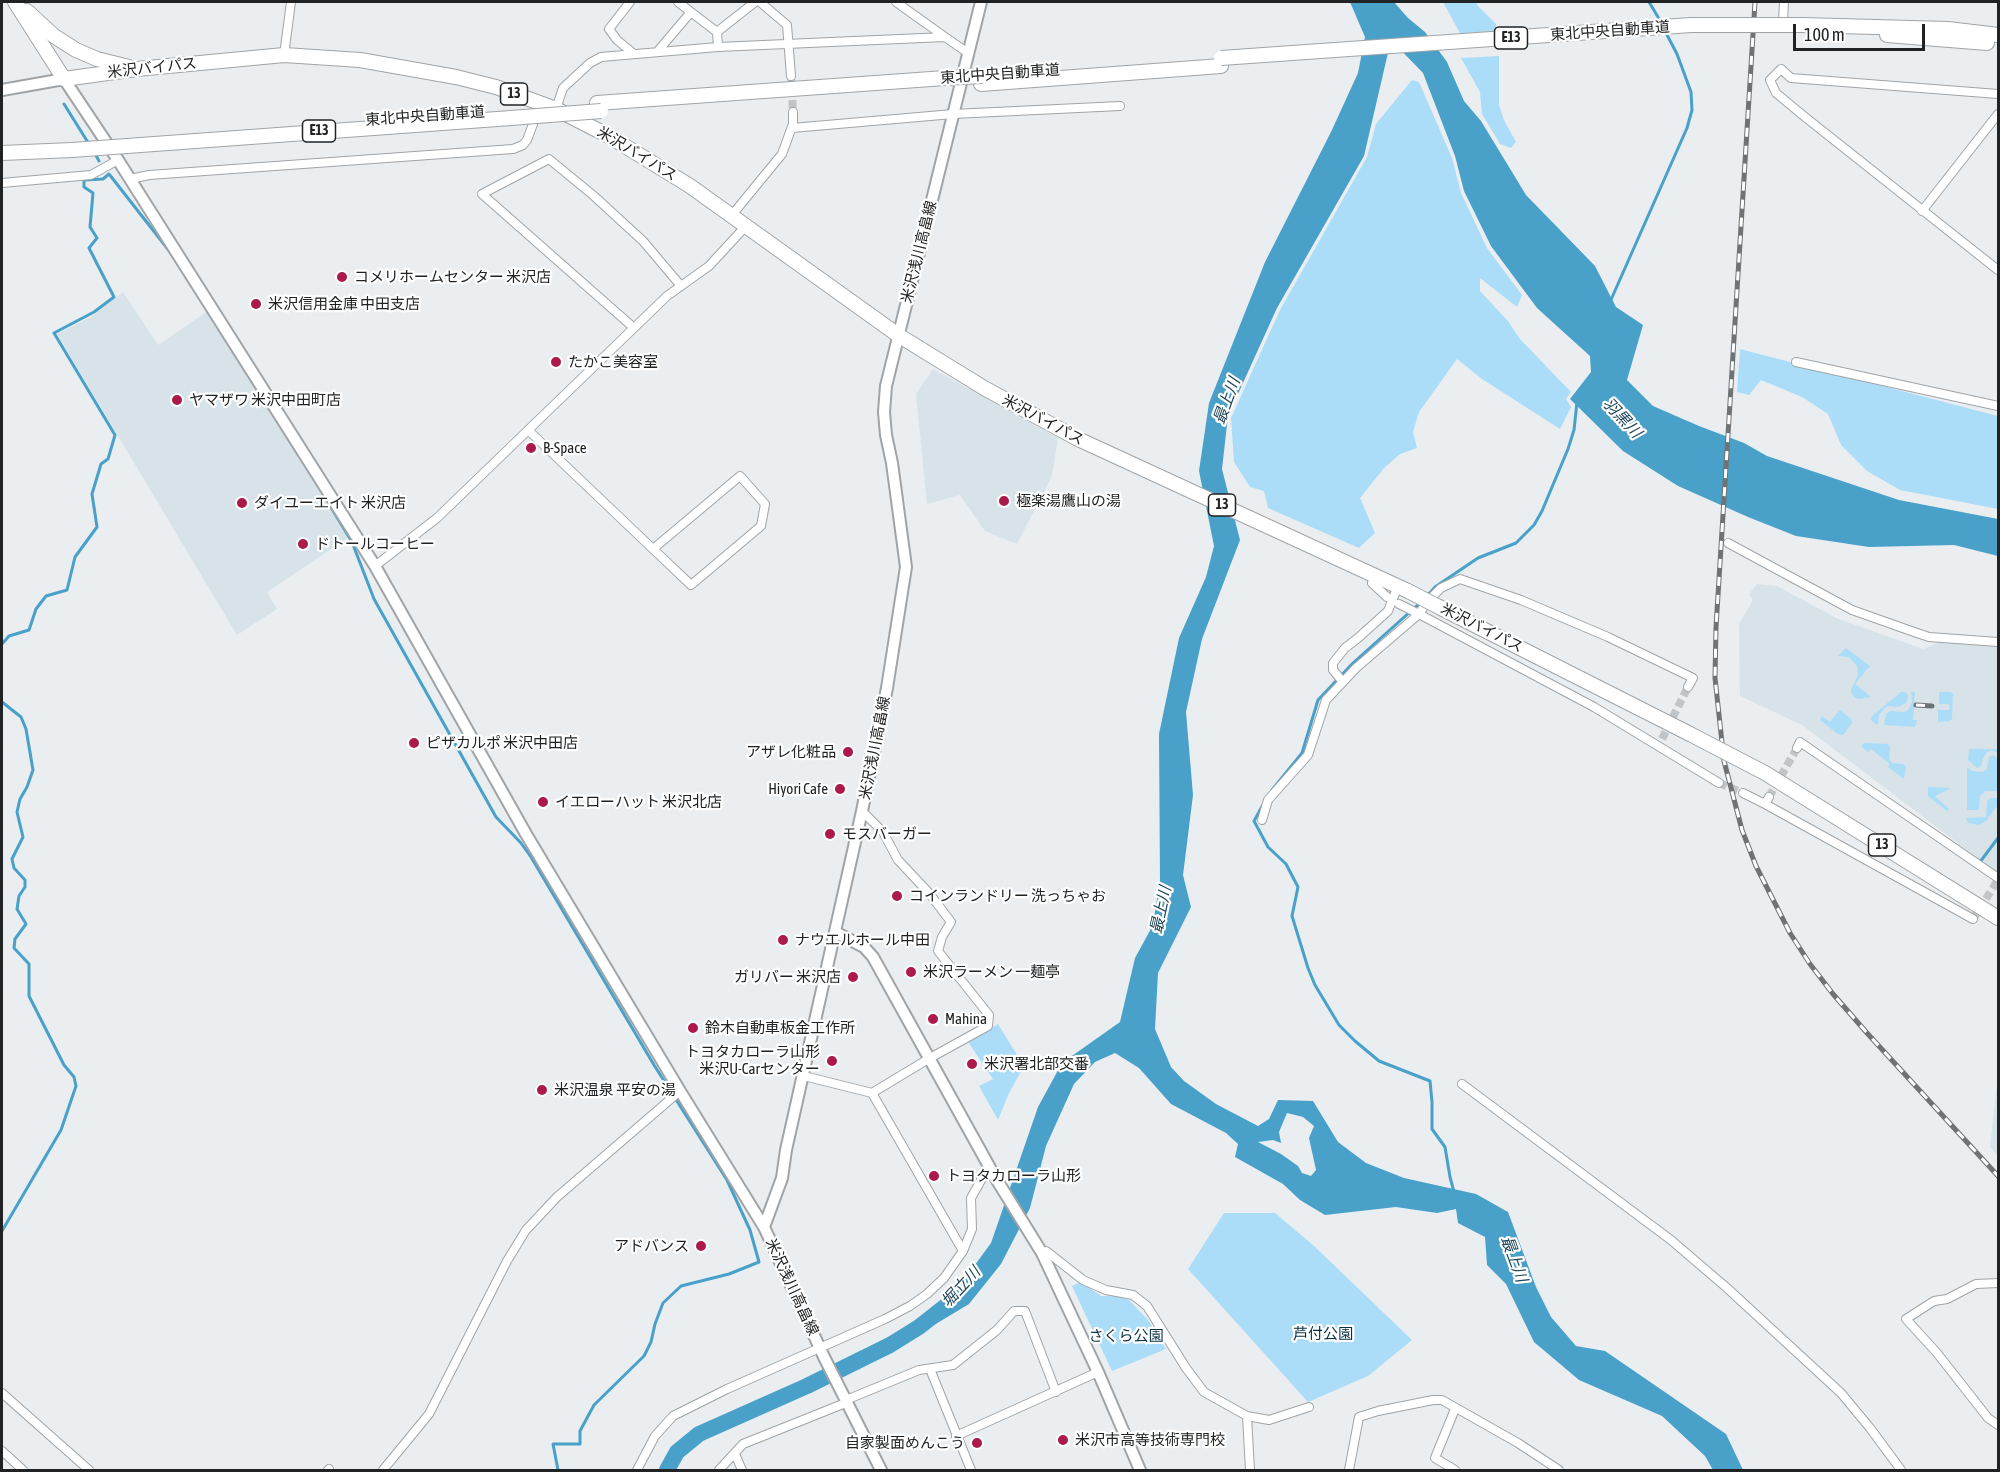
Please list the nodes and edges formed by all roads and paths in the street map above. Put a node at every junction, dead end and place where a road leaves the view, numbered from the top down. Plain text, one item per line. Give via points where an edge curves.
1 (16, 2) edge
2 (291, 2) edge
3 (630, 2) edge
4 (678, 2) edge
5 (755, 2) edge
6 (760, 2) edge
7 (896, 2) edge
8 (981, 2) edge
9 (1784, 2) edge
10 (691, 12) junction
11 (1784, 22) dead end
12 (1802, 29) junction
13 (717, 32) junction
14 (1998, 35) edge
15 (945, 37) junction
16 (788, 44) junction
17 (1998, 44) edge
18 (718, 47) junction
19 (657, 52) junction
20 (968, 53) junction
21 (633, 54) junction
22 (284, 55) junction
23 (137, 69) junction
24 (791, 75) tunnel mouth
25 (64, 79) junction
26 (2, 90) edge
27 (1998, 94) edge
28 (541, 104) junction
29 (1120, 106) dead end
30 (556, 109) junction
31 (793, 112) tunnel mouth
32 (953, 114) junction
33 (1998, 114) edge
34 (792, 128) junction
35 (2, 145) edge
36 (71, 146) junction
37 (2, 153) edge
38 (118, 160) junction
39 (130, 179) junction
40 (2, 183) edge
41 (1922, 211) junction
42 (732, 215) junction
43 (746, 226) junction
44 (1998, 270) edge
45 (681, 286) junction
46 (634, 328) junction
47 (898, 335) junction
48 (1796, 362) dead end
49 (1998, 406) edge
50 (528, 430) junction
51 (1728, 543) dead end
52 (653, 549) junction
53 (375, 566) junction
54 (1370, 574) junction
55 (1403, 588) junction
56 (1387, 597) dead end
57 (1432, 603) junction
58 (1401, 605) dead end
59 (1417, 613) junction
60 (1998, 642) edge
61 (1339, 679) junction
62 (1688, 687) dead end
63 (1797, 748) dead end
64 (1719, 783) tunnel mouth
65 (1743, 793) tunnel mouth
66 (862, 811) junction
67 (1262, 820) dead end
68 (1998, 878) edge
69 (1973, 918) dead end
70 (1998, 918) edge
71 (835, 932) junction
72 (930, 1058) junction
73 (804, 1076) junction
74 (1462, 1084) dead end
75 (680, 1091) junction
76 (872, 1093) junction
77 (989, 1166) junction
78 (764, 1227) junction
79 (963, 1251) junction
80 (1042, 1253) junction
81 (1998, 1283) edge
82 (822, 1352) junction
83 (930, 1369) junction
84 (1098, 1372) junction
85 (1056, 1392) junction
86 (2, 1393) edge
87 (847, 1401) junction
88 (1309, 1407) dead end
89 (1455, 1409) junction
90 (1247, 1416) junction
91 (1998, 1425) edge
92 (956, 1436) junction
93 (2, 1451) edge
94 (735, 1454) junction
95 (23, 1470) edge
96 (89, 1470) edge
97 (383, 1470) edge
98 (637, 1470) edge
99 (719, 1470) edge
100 (742, 1470) edge
101 (880, 1470) edge
102 (971, 1470) edge
103 (1140, 1470) edge
104 (1250, 1470) edge
105 (1349, 1470) edge
106 (1455, 1470) edge
107 (1560, 1470) edge
108 (1901, 1470) edge

1 - 23 highway via 76,50
1 - 25 highway
2 - 22 street
3 - 21 street via 609,29
4 - 10 street
5 - 13 street
6 - 16 street via 786,25
7 - 15 street
8 - 20 street, 米沢浅川高畠線
9 - 11 street
10 - 13 street
10 - 19 street
12 - 14 highway, 東北中央自動車道 / E13 via 1937,29
12 - 17 highway, 東北中央自動車道 / E13
12 - 36 highway, 東北中央自動車道 / E13, bridge via 1221,62
13 - 18 street
15 - 16 street
15 - 20 street
16 - 18 street
16 - 24 street
18 - 19 street
19 - 21 street
20 - 32 street, 米沢浅川高畠線
21 - 30 street via 596,59 563,88
22 - 23 highway, 米沢バイパス / 13
22 - 28 highway, 米沢バイパス / 13 via 408,67 496,87
23 - 25 highway, 米沢バイパス / 13
25 - 26 street
25 - 38 street
27 - 41 street via 1791,78 1781,69 1770,80 1776,93
28 - 30 highway, 米沢バイパス / 13
28 - 39 street via 527,140 513,148
29 - 32 street
30 - 42 highway, 米沢バイパス / 13 via 607,135
31 - 34 street
32 - 34 street
32 - 47 street, 米沢浅川高畠線
33 - 41 street
34 - 42 street via 782,154
35 - 36 highway, 東北中央自動車道 / E13
36 - 37 highway, 東北中央自動車道 / E13
38 - 39 street
38 - 40 street via 91,175
39 - 53 street
41 - 44 street
42 - 43 highway, 米沢バイパス / 13
43 - 45 street via 709,266
43 - 47 highway, 米沢バイパス / 13
45 - 46 street
45 - 46 street via 642,241 549,159 482,194
46 - 50 street
47 - 54 highway, 米沢バイパス / 13 via 1078,439
47 - 66 street, 米沢浅川高畠線 via 886,386 885,422 906,567
48 - 49 street
50 - 52 street
50 - 53 street via 437,518
51 - 60 street via 1852,610 1884,622 1929,637
52 - 52 street via 691,585 761,526 765,504 740,476
53 - 75 street via 526,834
54 - 55 highway, 米沢バイパス / 13
54 - 56 street via 1372,583
55 - 57 highway, 米沢バイパス / 13, bridge
55 - 61 street via 1388,610 1333,663
57 - 59 street
57 - 62 street via 1441,588 1460,579 1608,637 1693,678
57 - 70 highway, 米沢バイパス / 13, bridge via 1765,773
58 - 59 street
59 - 61 street
59 - 64 street via 1661,742
61 - 67 street via 1323,706 1308,755 1268,800
63 - 68 street via 1800,742
65 - 69 street via 1767,801
66 - 71 street, 米沢浅川高畠線
66 - 72 street via 883,832 898,860 951,922 938,951 989,1015 988,1026
71 - 72 street via 864,947 873,957
71 - 73 street, 米沢浅川高畠線
72 - 76 street
72 - 77 street
73 - 76 street
73 - 78 street, 米沢浅川高畠線 via 782,1178
74 - 108 street via 1671,1240 1727,1288 1841,1393
75 - 78 street
75 - 97 street via 557,1197 526,1230 429,1414
76 - 79 street
77 - 79 street via 971,1198 972,1229
77 - 80 street
78 - 82 street, 米沢浅川高畠線
79 - 82 street via 927,1294
80 - 84 street
80 - 90 street via 1046,1251 1083,1280 1132,1295 1147,1306 1204,1392
81 - 91 street via 1976,1284 1947,1299 1934,1301 1906,1319
82 - 87 street, 米沢浅川高畠線
82 - 98 street via 673,1416 655,1436
83 - 85 street via 953,1365 1014,1311 1025,1311
83 - 87 street via 919,1370
83 - 92 street
84 - 85 street
84 - 103 street
85 - 92 street
86 - 96 street
87 - 94 street via 743,1444
87 - 101 street, 米沢浅川高畠線
88 - 90 street via 1269,1420
89 - 105 street via 1442,1400 1433,1400 1359,1417
89 - 106 street via 1436,1458
89 - 107 street
90 - 104 street
92 - 102 street
93 - 95 street
94 - 99 street
94 - 100 street

